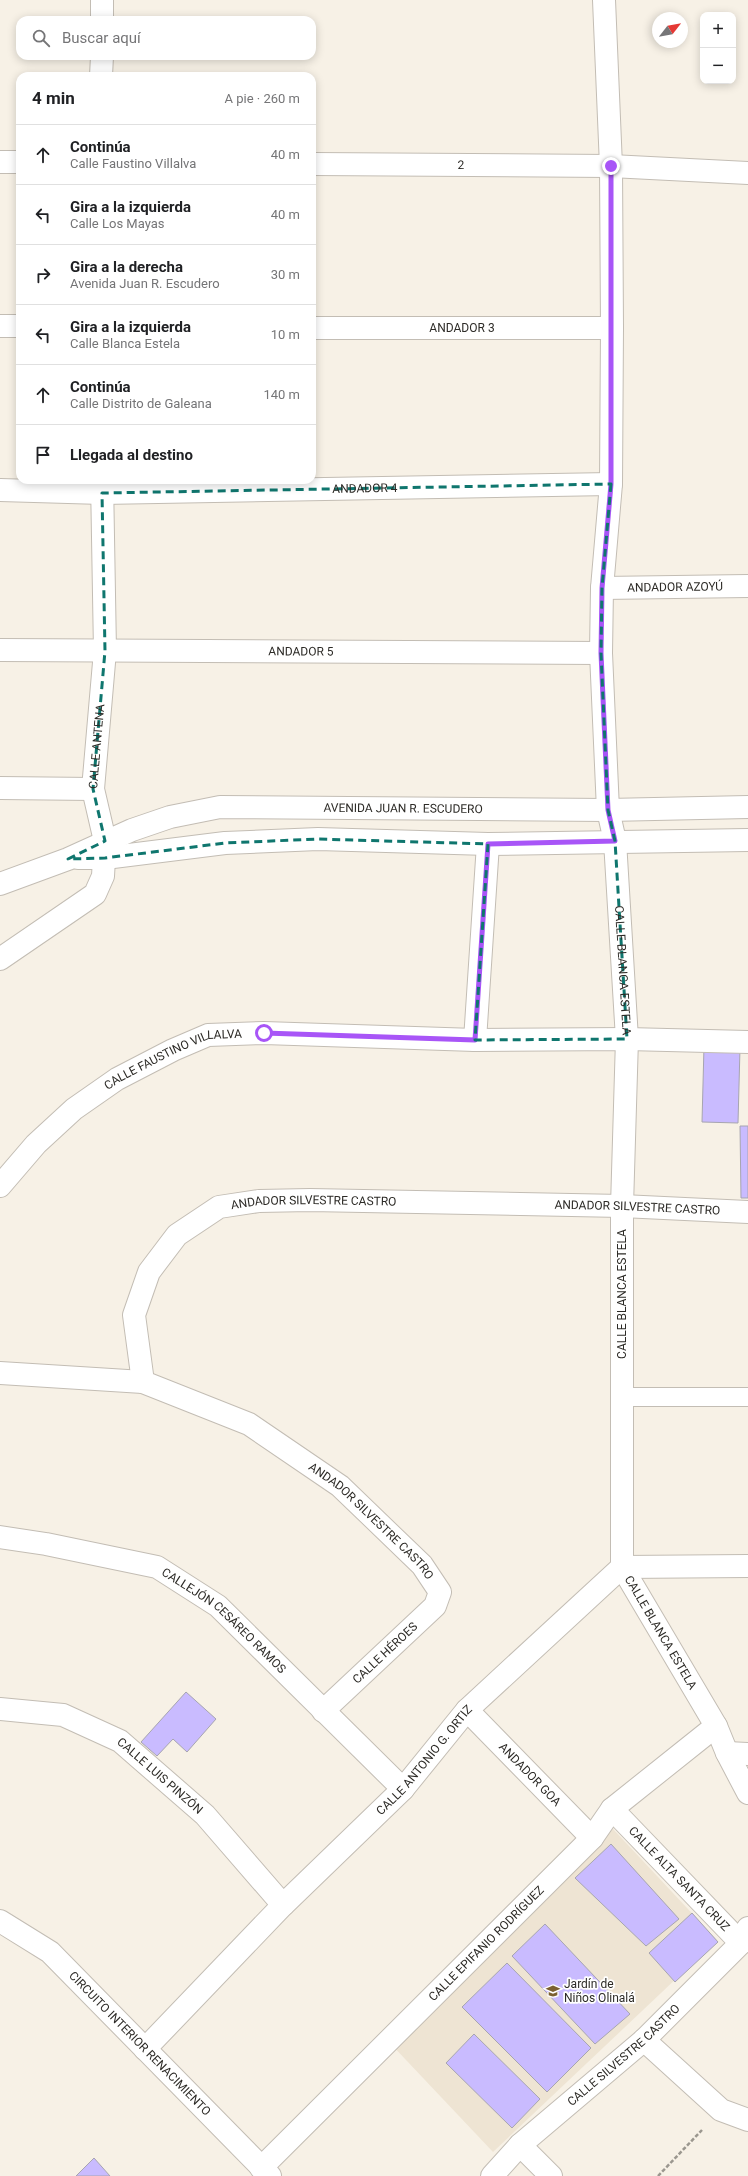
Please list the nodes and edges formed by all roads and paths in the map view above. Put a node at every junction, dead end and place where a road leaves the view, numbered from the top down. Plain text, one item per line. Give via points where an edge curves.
1 (102, 0) edge
2 (604, 0) edge
3 (102, 16) edge
4 (102, 60) edge
5 (101, 72) edge
6 (0, 162) edge
7 (16, 162) edge
8 (316, 164) edge
9 (611, 166) junction
10 (748, 173) edge
11 (0, 326) edge
12 (16, 326) edge
13 (316, 328) edge
14 (612, 328) junction
15 (611, 484) junction
16 (102, 486) edge
17 (0, 490) edge
18 (748, 586) edge
19 (602, 588) junction
20 (0, 650) edge
21 (105, 651) junction
22 (601, 653) junction
23 (0, 788) edge
24 (93, 789) junction
25 (748, 807) edge
26 (608, 810) junction
27 (748, 840) edge
28 (615, 841) junction
29 (488, 844) junction
30 (105, 849) junction
31 (0, 884) edge
32 (0, 959) edge
33 (627, 1039) junction
34 (475, 1040) junction
35 (748, 1042) edge
36 (0, 1186) edge
37 (622, 1206) junction
38 (748, 1212) edge
39 (0, 1373) edge
40 (143, 1382) junction
41 (622, 1397) junction
42 (748, 1397) edge
43 (0, 1537) edge
44 (748, 1566) edge
45 (622, 1567) junction
46 (440, 1592) joint
47 (0, 1709) edge
48 (467, 1710) junction
49 (323, 1711) junction
50 (716, 1726) junction
51 (737, 1754) edge
52 (403, 1789) junction
53 (748, 1793) edge
54 (612, 1809) junction
55 (592, 1838) junction
56 (284, 1905) junction
57 (0, 1922) edge
58 (746, 1937) edge
59 (644, 2040) junction
60 (145, 2049) junction
61 (721, 2110) junction
62 (748, 2120) edge
63 (520, 2145) junction
64 (266, 2172) edge
65 (492, 2176) edge
66 (551, 2176) edge
67 (658, 2176) edge

1 - 3 street
2 - 9 street, CALLE BLANCA ESTELA
4 - 5 street
6 - 7 street
8 - 9 street, 2
9 - 10 street, 2
9 - 14 street, CALLE BLANCA ESTELA
11 - 12 street
13 - 14 street, ANDADOR 3
14 - 15 street, CALLE BLANCA ESTELA
15 - 16 street, ANDADOR 4
15 - 19 street, CALLE BLANCA ESTELA
16 - 17 street, ANDADOR 4
16 - 21 street, CALLE ANTENA
18 - 19 street, ANDADOR AZOYÚ
19 - 22 street, CALLE BLANCA ESTELA
20 - 21 street, ANDADOR 5
21 - 22 street, ANDADOR 5
21 - 24 street, CALLE ANTENA
22 - 26 street, CALLE BLANCA ESTELA
23 - 24 street
24 - 30 street, CALLE ANTENA
25 - 26 street, AVENIDA JUAN R. ESCUDERO
26 - 28 street, CALLE BLANCA ESTELA
26 - 30 street, AVENIDA JUAN R. ESCUDERO via 220,807 170,817
27 - 28 street, AVENIDA JUAN R. ESCUDERO
28 - 29 street, AVENIDA JUAN R. ESCUDERO
28 - 33 street, CALLE BLANCA ESTELA
29 - 30 street, AVENIDA JUAN R. ESCUDERO via 318,839
29 - 34 street
30 - 31 street, AVENIDA JUAN R. ESCUDERO via 68,859
30 - 32 street, CALLE ANTENA via 103,876 96,894
33 - 34 street, CALLE FAUSTINO VILLALVA
33 - 35 street, CALLE FAUSTINO VILLALVA
33 - 37 street, CALLE BLANCA ESTELA
34 - 36 street, CALLE FAUSTINO VILLALVA via 264,1033 208,1036 173,1050 117,1079 74,1109 36,1144
37 - 38 street, ANDADOR SILVESTRE CASTRO
37 - 40 street, ANDADOR SILVESTRE CASTRO via 310,1200 259,1201 219,1207 177,1235 148,1272 134,1315
37 - 41 street, CALLE BLANCA ESTELA
39 - 40 street
40 - 46 street, ANDADOR SILVESTRE CASTRO via 249,1424 340,1486 422,1565
41 - 42 lane
41 - 45 street, CALLE BLANCA ESTELA
43 - 49 street, CALLEJÓN CESÁREO RAMOS via 157,1567 218,1606
44 - 45 street
45 - 48 street, CALLE ANTONIO G. ORTIZ
45 - 50 street, CALLE BLANCA ESTELA
46 - 49 street, CALLE HÉROES via 435,1606
47 - 56 street, CALLE LUIS PINZÓN via 63,1715 120,1741 205,1815
48 - 52 street, CALLE ANTONIO G. ORTIZ
48 - 55 street, ANDADOR GOA
49 - 52 street, CALLEJÓN CESÁREO RAMOS
50 - 51 street, CALLE BLANCA ESTELA
50 - 54 street, CALLE EPIFANIO RODRÍGUEZ
51 - 53 street, CALLE BLANCA ESTELA
52 - 56 street, CALLE ANTONIO G. ORTIZ
54 - 55 street, CALLE EPIFANIO RODRÍGUEZ
54 - 58 street, CALLE ALTA SANTA CRUZ
55 - 64 street, CALLE EPIFANIO RODRÍGUEZ
56 - 60 street, CALLE ANTONIO G. ORTIZ
57 - 60 street, CIRCUITO INTERIOR RENACIMIENTO via 50,1952
58 - 59 street, CALLE SILVESTRE CASTRO
59 - 61 street
59 - 63 street, CALLE SILVESTRE CASTRO
60 - 64 street, CIRCUITO INTERIOR RENACIMIENTO
61 - 62 street
61 - 67 path
63 - 65 street, CALLE SILVESTRE CASTRO
63 - 66 street

